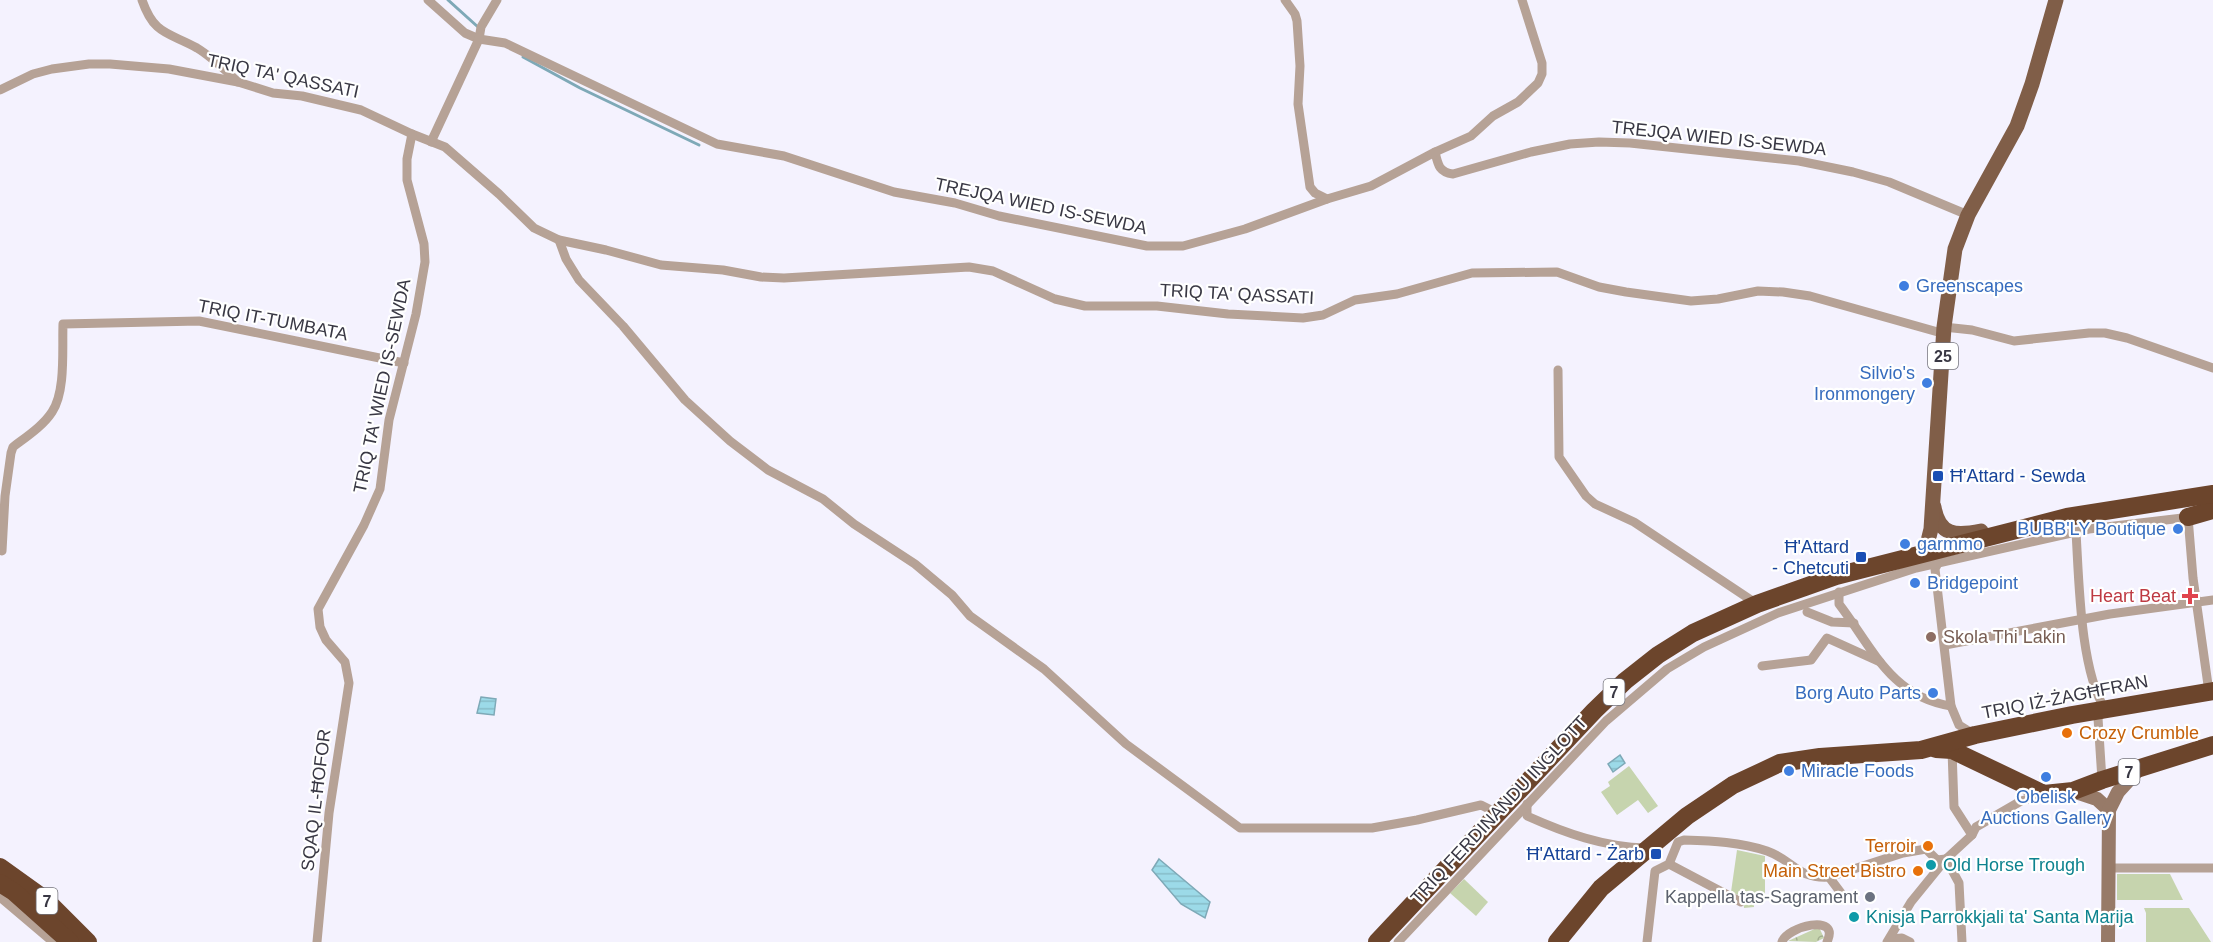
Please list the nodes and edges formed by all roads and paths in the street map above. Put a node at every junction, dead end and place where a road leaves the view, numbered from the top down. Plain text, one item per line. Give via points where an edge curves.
1 (142, 0) edge
2 (428, 0) edge
3 (497, 0) edge
4 (1285, 0) edge
5 (1522, 0) edge
6 (2056, 0) edge
7 (479, 39) junction
8 (237, 82) junction
9 (0, 90) edge
10 (412, 134) junction
11 (432, 142) junction
12 (1435, 152) junction
13 (1327, 199) junction
14 (1968, 215) junction
15 (559, 240) junction
16 (1945, 331) junction
17 (404, 363) junction
18 (2213, 368) edge
19 (1558, 370) dead end
20 (2213, 494) edge
21 (1933, 501) junction
22 (2213, 512) edge
23 (2188, 517) junction
24 (2071, 524) junction
25 (2, 551) dead end
26 (1921, 554) junction
27 (1938, 563) junction
28 (1839, 592) junction
29 (2213, 600) edge
30 (2197, 602) junction
31 (1757, 604) junction
32 (1807, 612) dead end
33 (2082, 620) junction
34 (1832, 622) junction
35 (1854, 623) junction
36 (1827, 638) junction
37 (1945, 645) junction
38 (345, 662) joint
39 (1880, 662) junction
40 (1762, 666) dead end
41 (2211, 692) edge
42 (1952, 706) junction
43 (2105, 709) junction
44 (1975, 735) junction
45 (2213, 745) edge
46 (1924, 749) junction
47 (1952, 750) junction
48 (2139, 770) junction
49 (2102, 780) junction
50 (2037, 791) junction
51 (2073, 791) junction
52 (1527, 804) junction
53 (2109, 810) junction
54 (1497, 813) junction
55 (1972, 836) junction
56 (1649, 848) junction
57 (1946, 859) junction
58 (1669, 864) junction
59 (0, 867) edge
60 (2108, 868) junction
61 (2213, 868) edge
62 (1829, 877) junction
63 (0, 883) edge
64 (1842, 893) dead end
65 (0, 897) edge
66 (1741, 902) dead end
67 (1888, 940) edge
68 (1828, 941) edge
69 (52, 942) edge
70 (70, 942) edge
71 (88, 942) edge
72 (316, 942) edge
73 (1377, 942) edge
74 (1398, 942) edge
75 (1557, 942) edge
76 (1647, 942) edge
77 (1782, 942) edge
78 (1910, 942) edge
79 (1962, 942) edge
80 (2108, 942) edge

1 - 8 street via 153,24 198,49
2 - 7 street, TREJQA WIED IS-SEWDA via 465,33
3 - 7 street via 481,27
4 - 13 street via 1297,21 1298,104 1308,180 1315,192
5 - 12 street via 1542,63 1538,83 1471,136
6 - 14 main road, 25 via 2017,126
7 - 11 street
7 - 13 street, TREJQA WIED IS-SEWDA via 505,43 717,144 771,152 884,189 1124,243 1183,246 1245,229
8 - 9 street, TRIQ TA' QASSATI via 161,68 88,64 33,74
8 - 10 street, TRIQ TA' QASSATI via 361,110
10 - 11 street, TRIQ TA' QASSATI
10 - 17 street, TRIQ TA' WIED IS-SEWDA via 407,180 425,262
11 - 15 street, TRIQ TA' QASSATI via 445,147 534,228
12 - 13 street, TREJQA WIED IS-SEWDA via 1371,186
12 - 14 street, TREJQA WIED IS-SEWDA via 1439,168 1453,174 1584,142 1747,154 1867,175
14 - 16 main road, 25 via 1955,249
15 - 16 street, TRIQ TA' QASSATI via 661,265 761,277 969,267 1085,306 1157,306 1303,318 1323,315 1355,300 1397,294 1472,273 1557,272 1626,292 1691,301 1758,291 1810,296
15 - 54 street via 579,280 685,400 730,441 768,470 823,499 915,564 970,616 1044,669 1126,744 1240,828 1372,828 1481,805
16 - 18 street, TRIQ TA' QASSATI via 1972,330 2014,341 2105,333
16 - 21 main road, 25
17 - 25 street, TRIQ IT-TUMBATA via 199,321 63,324 57,402 51,414 11,453
17 - 38 street, TRIQ TA' WIED IS-SEWDA via 389,420 380,489 318,609 318,622 326,640
19 - 31 street via 1559,458 1577,486 1595,504 1634,522
20 - 24 highway, 7
21 - 24 main road, 25 via 1942,527 1962,535 2042,518
21 - 26 main road, 25 via 1928,541
22 - 23 highway
23 - 24 street
23 - 30 street
24 - 26 highway, 7
24 - 27 street
24 - 33 street
26 - 31 highway, 7 via 1836,576
27 - 28 street
27 - 37 street via 1935,569
28 - 35 street via 1839,604
28 - 52 street, TRIQ FERDINANDU INGLOTT via 1778,613 1667,669 1606,721
29 - 30 street
30 - 33 street
30 - 41 street
31 - 54 highway, 7 via 1693,633 1624,681
32 - 34 street
33 - 37 street
33 - 43 street via 2093,686
34 - 35 street
34 - 36 street
35 - 39 street
36 - 39 street
36 - 40 street via 1811,660
37 - 42 street
38 - 72 street, SQAQ IL-ĦOFOR via 349,682 329,813
39 - 42 street via 1924,700
41 - 43 highway, TRIQ IŻ-ŻAGĦFRAN
42 - 44 street via 1959,725
43 - 44 highway, TRIQ IŻ-ŻAGĦFRAN
43 - 49 street via 2098,718
44 - 46 highway, TRIQ IŻ-ŻAGĦFRAN
45 - 48 highway, 7
46 - 47 highway
46 - 56 highway via 1780,763 1733,785
47 - 50 highway
47 - 55 street via 1954,807
48 - 49 highway, 7
48 - 53 street via 2118,792
49 - 51 highway, 7
50 - 51 highway, 7
50 - 55 street via 1977,827
51 - 53 street via 2097,799
52 - 56 street via 1527,816 1554,828 1619,847
52 - 74 street, TRIQ FERDINANDU INGLOTT
53 - 60 street
54 - 73 highway, 7
55 - 57 street
56 - 75 highway via 1601,888
57 - 62 street via 1937,860 1926,849
57 - 67 street
57 - 79 street via 1959,884
58 - 62 street via 1678,842 1732,843 1771,852 1811,877
58 - 66 street
58 - 76 street via 1655,871
59 - 71 highway, 7 via 46,900
60 - 61 street
60 - 80 street
62 - 64 street
63 - 70 highway, 7
65 - 69 street
67 - 78 street via 1902,938
68 - 77 street via 1827,927 1815,924 1787,934

